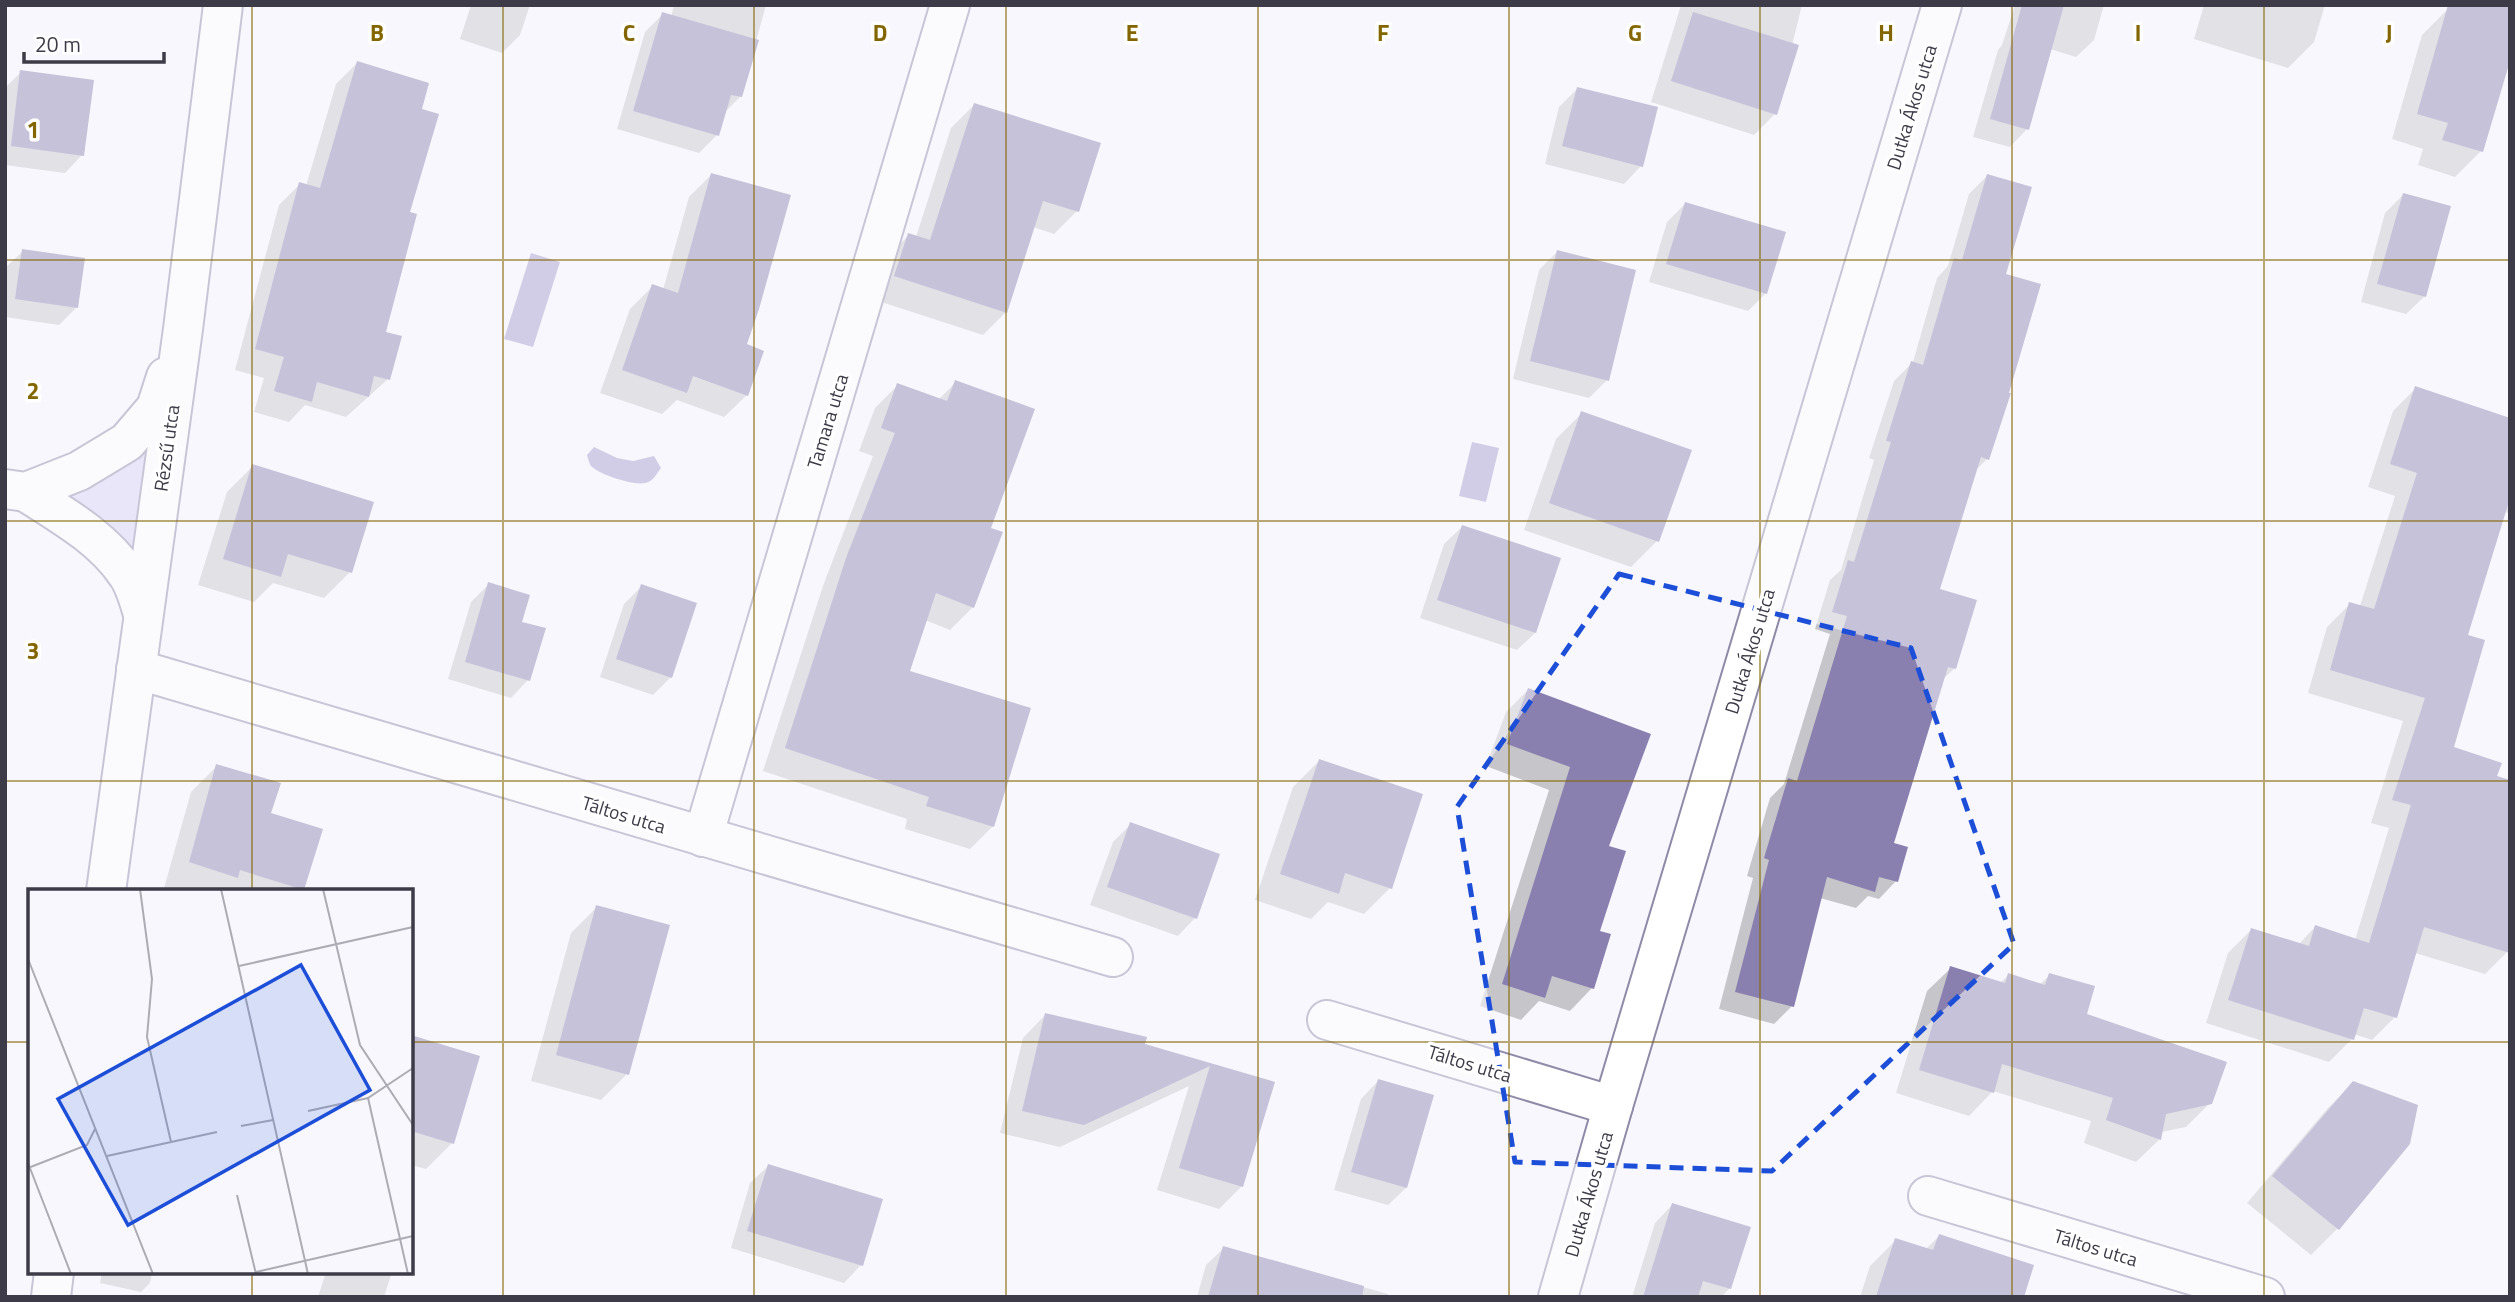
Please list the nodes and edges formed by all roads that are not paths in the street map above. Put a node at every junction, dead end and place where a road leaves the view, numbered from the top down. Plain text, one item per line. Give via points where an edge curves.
1 (223, 5) edge
2 (950, 5) edge
3 (1942, 5) edge
4 (183, 329) junction
5 (16, 491) edge
6 (143, 614) junction
7 (136, 669) junction
8 (703, 837) junction
9 (106, 889) edge
10 (1113, 957) dead end
11 (1327, 1020) dead end
12 (1613, 1106) junction
13 (1928, 1196) dead end
14 (54, 1274) edge
15 (51, 1297) edge
16 (1558, 1297) edge
17 (2265, 1297) edge

1 - 4 street, Rézsű utca
2 - 8 street, Tamara utca
3 - 12 street, Dutka Ákos utca
4 - 5 street via 156,408 127,442 79,471
4 - 6 street, Rézsű utca
5 - 6 street via 74,523 116,560 129,576
6 - 7 street, Rézsű utca
7 - 8 street, Táltos utca
7 - 9 street, Rézsű utca
8 - 10 street, Táltos utca
11 - 12 street, Táltos utca
12 - 16 street, Dutka Ákos utca
13 - 17 street, Táltos utca
14 - 15 street

